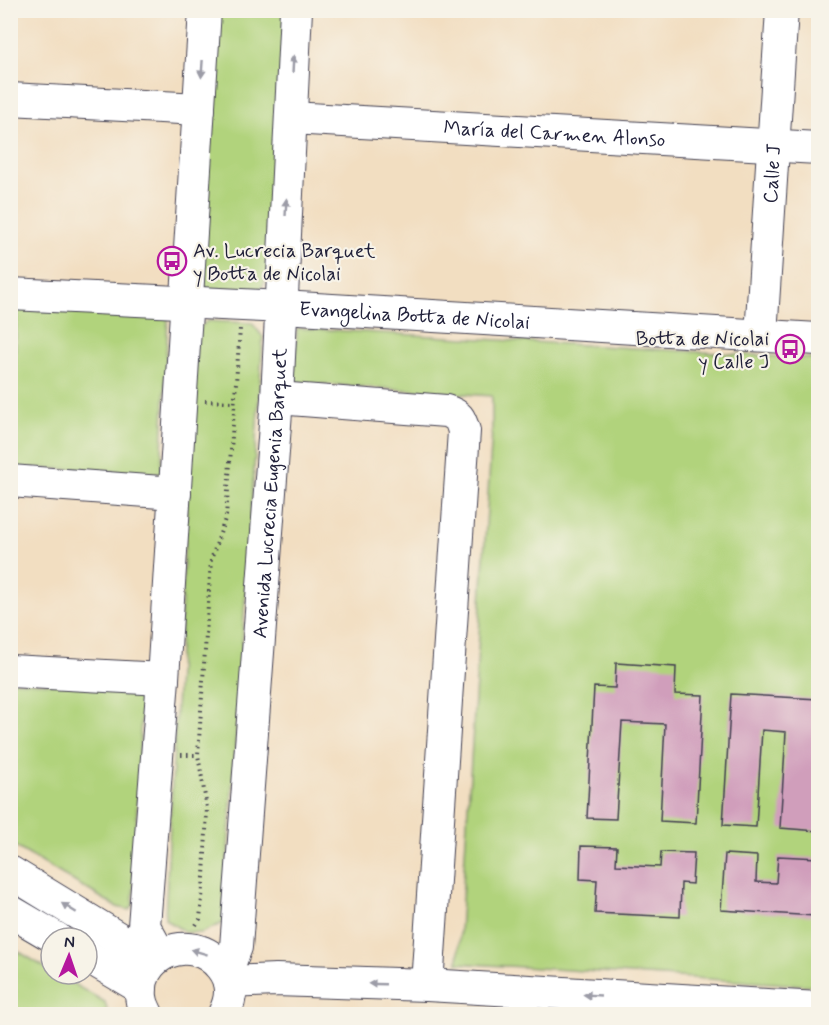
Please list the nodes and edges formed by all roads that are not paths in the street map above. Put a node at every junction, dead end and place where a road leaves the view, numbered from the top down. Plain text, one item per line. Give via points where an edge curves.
1 (205, 10) edge
2 (296, 10) edge
3 (782, 10) edge
4 (10, 99) edge
5 (199, 109) junction
6 (291, 117) junction
7 (773, 145) junction
8 (819, 148) edge
9 (10, 294) edge
10 (188, 304) junction
11 (282, 307) junction
12 (761, 335) junction
13 (819, 339) edge
14 (277, 398) junction
15 (10, 481) edge
16 (175, 493) junction
17 (10, 671) edge
18 (163, 680) junction
19 (10, 872) edge
20 (10, 911) edge
21 (39, 928) edge
22 (99, 960) edge
23 (228, 978) junction
24 (151, 980) edge
25 (427, 985) junction
26 (819, 1008) edge
27 (224, 1014) edge

1 -> 5 street
6 -> 2 street, Avenida Lucrecia Eugenia Barquet
3 - 7 street, Calle J
4 - 5 street
5 - 10 street
6 - 7 street, María del Carmen Alonso
11 -> 6 street, Avenida Lucrecia Eugenia Barquet
7 - 8 street, María del Carmen Alonso
7 - 12 street, Calle J
9 - 10 street, Evangelina Botta de Nicolai
10 - 11 street, Evangelina Botta de Nicolai
10 - 16 street
11 - 12 street, Evangelina Botta de Nicolai
11 - 14 street, Avenida Lucrecia Eugenia Barquet
12 - 13 street, Evangelina Botta de Nicolai
14 - 23 street, Avenida Lucrecia Eugenia Barquet via 236,947
14 - 25 street via 446,411 460,419 464,431
15 - 16 street
16 - 18 street
17 - 18 street
18 - 24 street via 144,926
24 -> 19 street
20 - 21 street
22 - 24 street
23 -> 24 street via 215,958 198,949 178,948
25 -> 23 street
23 - 27 street, Avenida Lucrecia Eugenia Barquet via 230,994
26 -> 25 street

